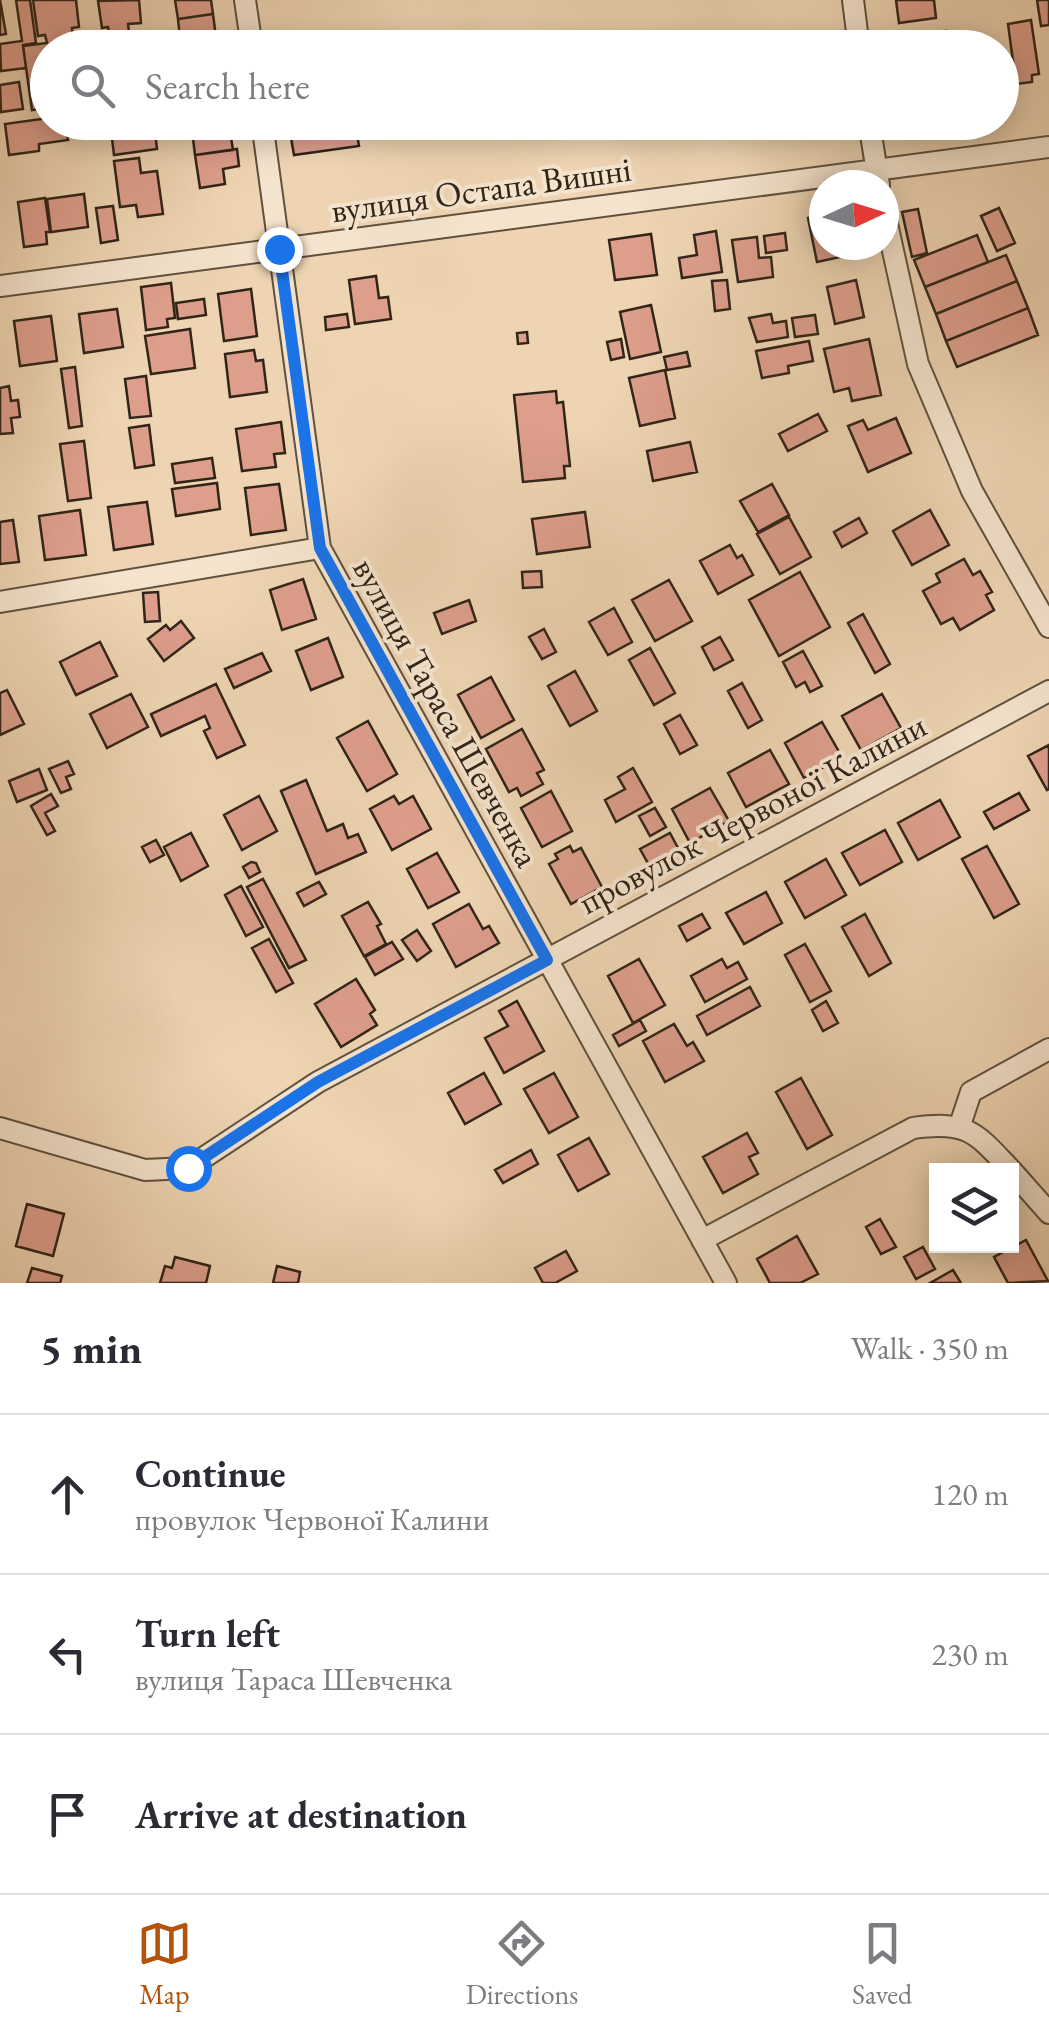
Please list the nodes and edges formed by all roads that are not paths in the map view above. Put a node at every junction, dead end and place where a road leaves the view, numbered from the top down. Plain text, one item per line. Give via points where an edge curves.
1 (245, 0) edge
2 (853, 0) edge
3 (249, 30) edge
4 (857, 30) edge
5 (264, 140) edge
6 (872, 140) edge
7 (1049, 147) edge
8 (876, 170) edge
9 (899, 174) edge
10 (809, 186) edge
11 (279, 249) junction
12 (895, 260) edge
13 (0, 286) edge
14 (320, 548) junction
15 (0, 602) edge
16 (1049, 627) edge
17 (1049, 691) edge
18 (547, 960) junction
19 (1049, 1049) edge
20 (0, 1128) edge
21 (959, 1128) junction
22 (1004, 1163) edge
23 (1019, 1180) edge
24 (1049, 1212) edge
25 (702, 1240) junction
26 (718, 1281) edge

1 - 3 street
2 - 4 street
5 - 11 street, вулиця Тараса Шевченка
6 - 8 street
7 - 9 street, вулиця Остапа Вишні
10 - 11 street, вулиця Остапа Вишні
11 - 13 street, вулиця Остапа Вишні
11 - 14 street, вулиця Тараса Шевченка
12 - 16 street via 918,364 972,491
14 - 15 street
14 - 18 street, вулиця Тараса Шевченка
17 - 18 street, провулок Червоної Калини
18 - 20 street, провулок Червоної Калини via 318,1082 188,1168 145,1170
18 - 25 street, вулиця Тараса Шевченка
19 - 21 street via 971,1092
21 - 22 street via 978,1135
21 - 25 street via 913,1128
23 - 24 street
25 - 26 street, вулиця Тараса Шевченка

